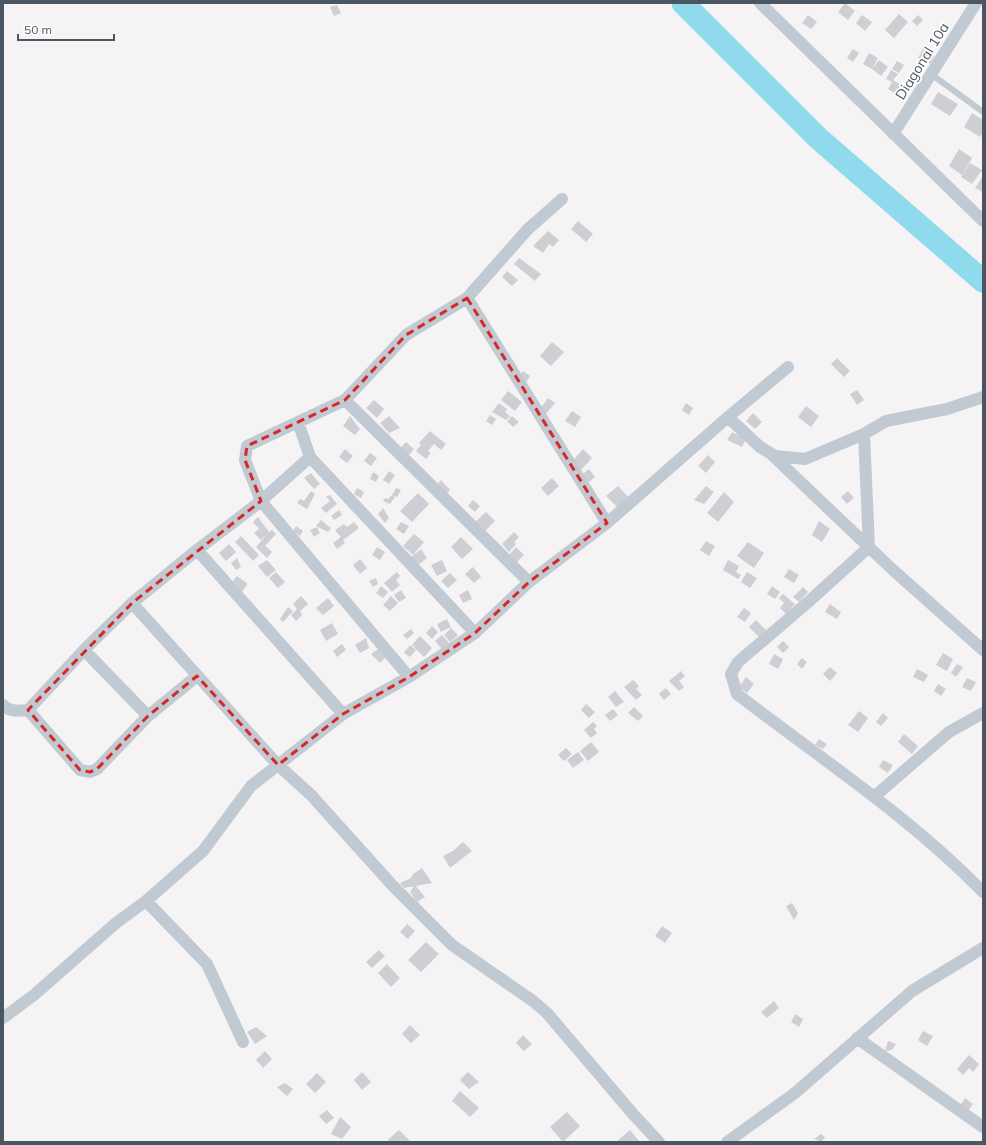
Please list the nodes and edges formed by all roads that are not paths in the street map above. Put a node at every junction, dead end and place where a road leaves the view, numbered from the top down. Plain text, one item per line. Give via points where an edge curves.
1 (760, 3) edge
2 (976, 3) edge
3 (931, 74) junction
4 (983, 112) edge
5 (893, 134) junction
6 (562, 199) dead end
7 (983, 221) edge
8 (467, 298) junction
9 (788, 367) dead end
10 (983, 398) edge
11 (344, 400) junction
12 (728, 417) junction
13 (298, 422) junction
14 (864, 434) junction
15 (770, 453) junction
16 (310, 457) junction
17 (261, 501) junction
18 (607, 523) junction
19 (869, 546) junction
20 (197, 550) junction
21 (529, 582) junction
22 (132, 603) junction
23 (475, 633) junction
24 (84, 650) junction
25 (983, 650) edge
26 (197, 676) junction
27 (409, 677) junction
28 (3, 705) edge
29 (28, 710) junction
30 (983, 713) edge
31 (343, 714) junction
32 (148, 716) junction
33 (278, 765) junction
34 (874, 796) junction
35 (983, 892) edge
36 (146, 901) junction
37 (983, 948) edge
38 (3, 1018) edge
39 (857, 1038) junction
40 (243, 1042) dead end
41 (983, 1127) edge
42 (659, 1142) edge
43 (727, 1142) edge

1 - 5 street
2 - 3 street, Diagonal 10a
3 - 4 lane
3 - 5 street, Diagonal 10a
5 - 7 street
6 - 8 street via 528,229
8 - 11 street via 406,335
8 - 18 street
9 - 12 street
10 - 14 street via 947,409 886,422
11 - 13 street
11 - 21 street
12 - 15 street
12 - 18 street
13 - 16 street
13 - 17 street via 247,446 245,460
14 - 15 street via 805,459 775,456
14 - 19 street
15 - 19 street
16 - 17 street
16 - 23 street
17 - 20 street
17 - 27 street
18 - 21 street
19 - 25 street
19 - 34 street via 738,662 731,674 737,694
20 - 22 street
20 - 31 street
21 - 23 street
22 - 24 street
22 - 26 street
23 - 27 street
24 - 29 street
24 - 32 street
26 - 32 street
26 - 33 street
27 - 31 street
28 - 29 street via 17,711
29 - 32 street via 80,770 90,772 97,770
30 - 34 street via 949,732
31 - 33 street
33 - 36 street via 251,786 203,851
33 - 42 street via 311,795 393,886 452,945 547,1013
34 - 35 street via 954,863
36 - 38 street
36 - 40 street via 207,964
37 - 39 street via 912,990
39 - 41 street
39 - 43 street via 795,1093

